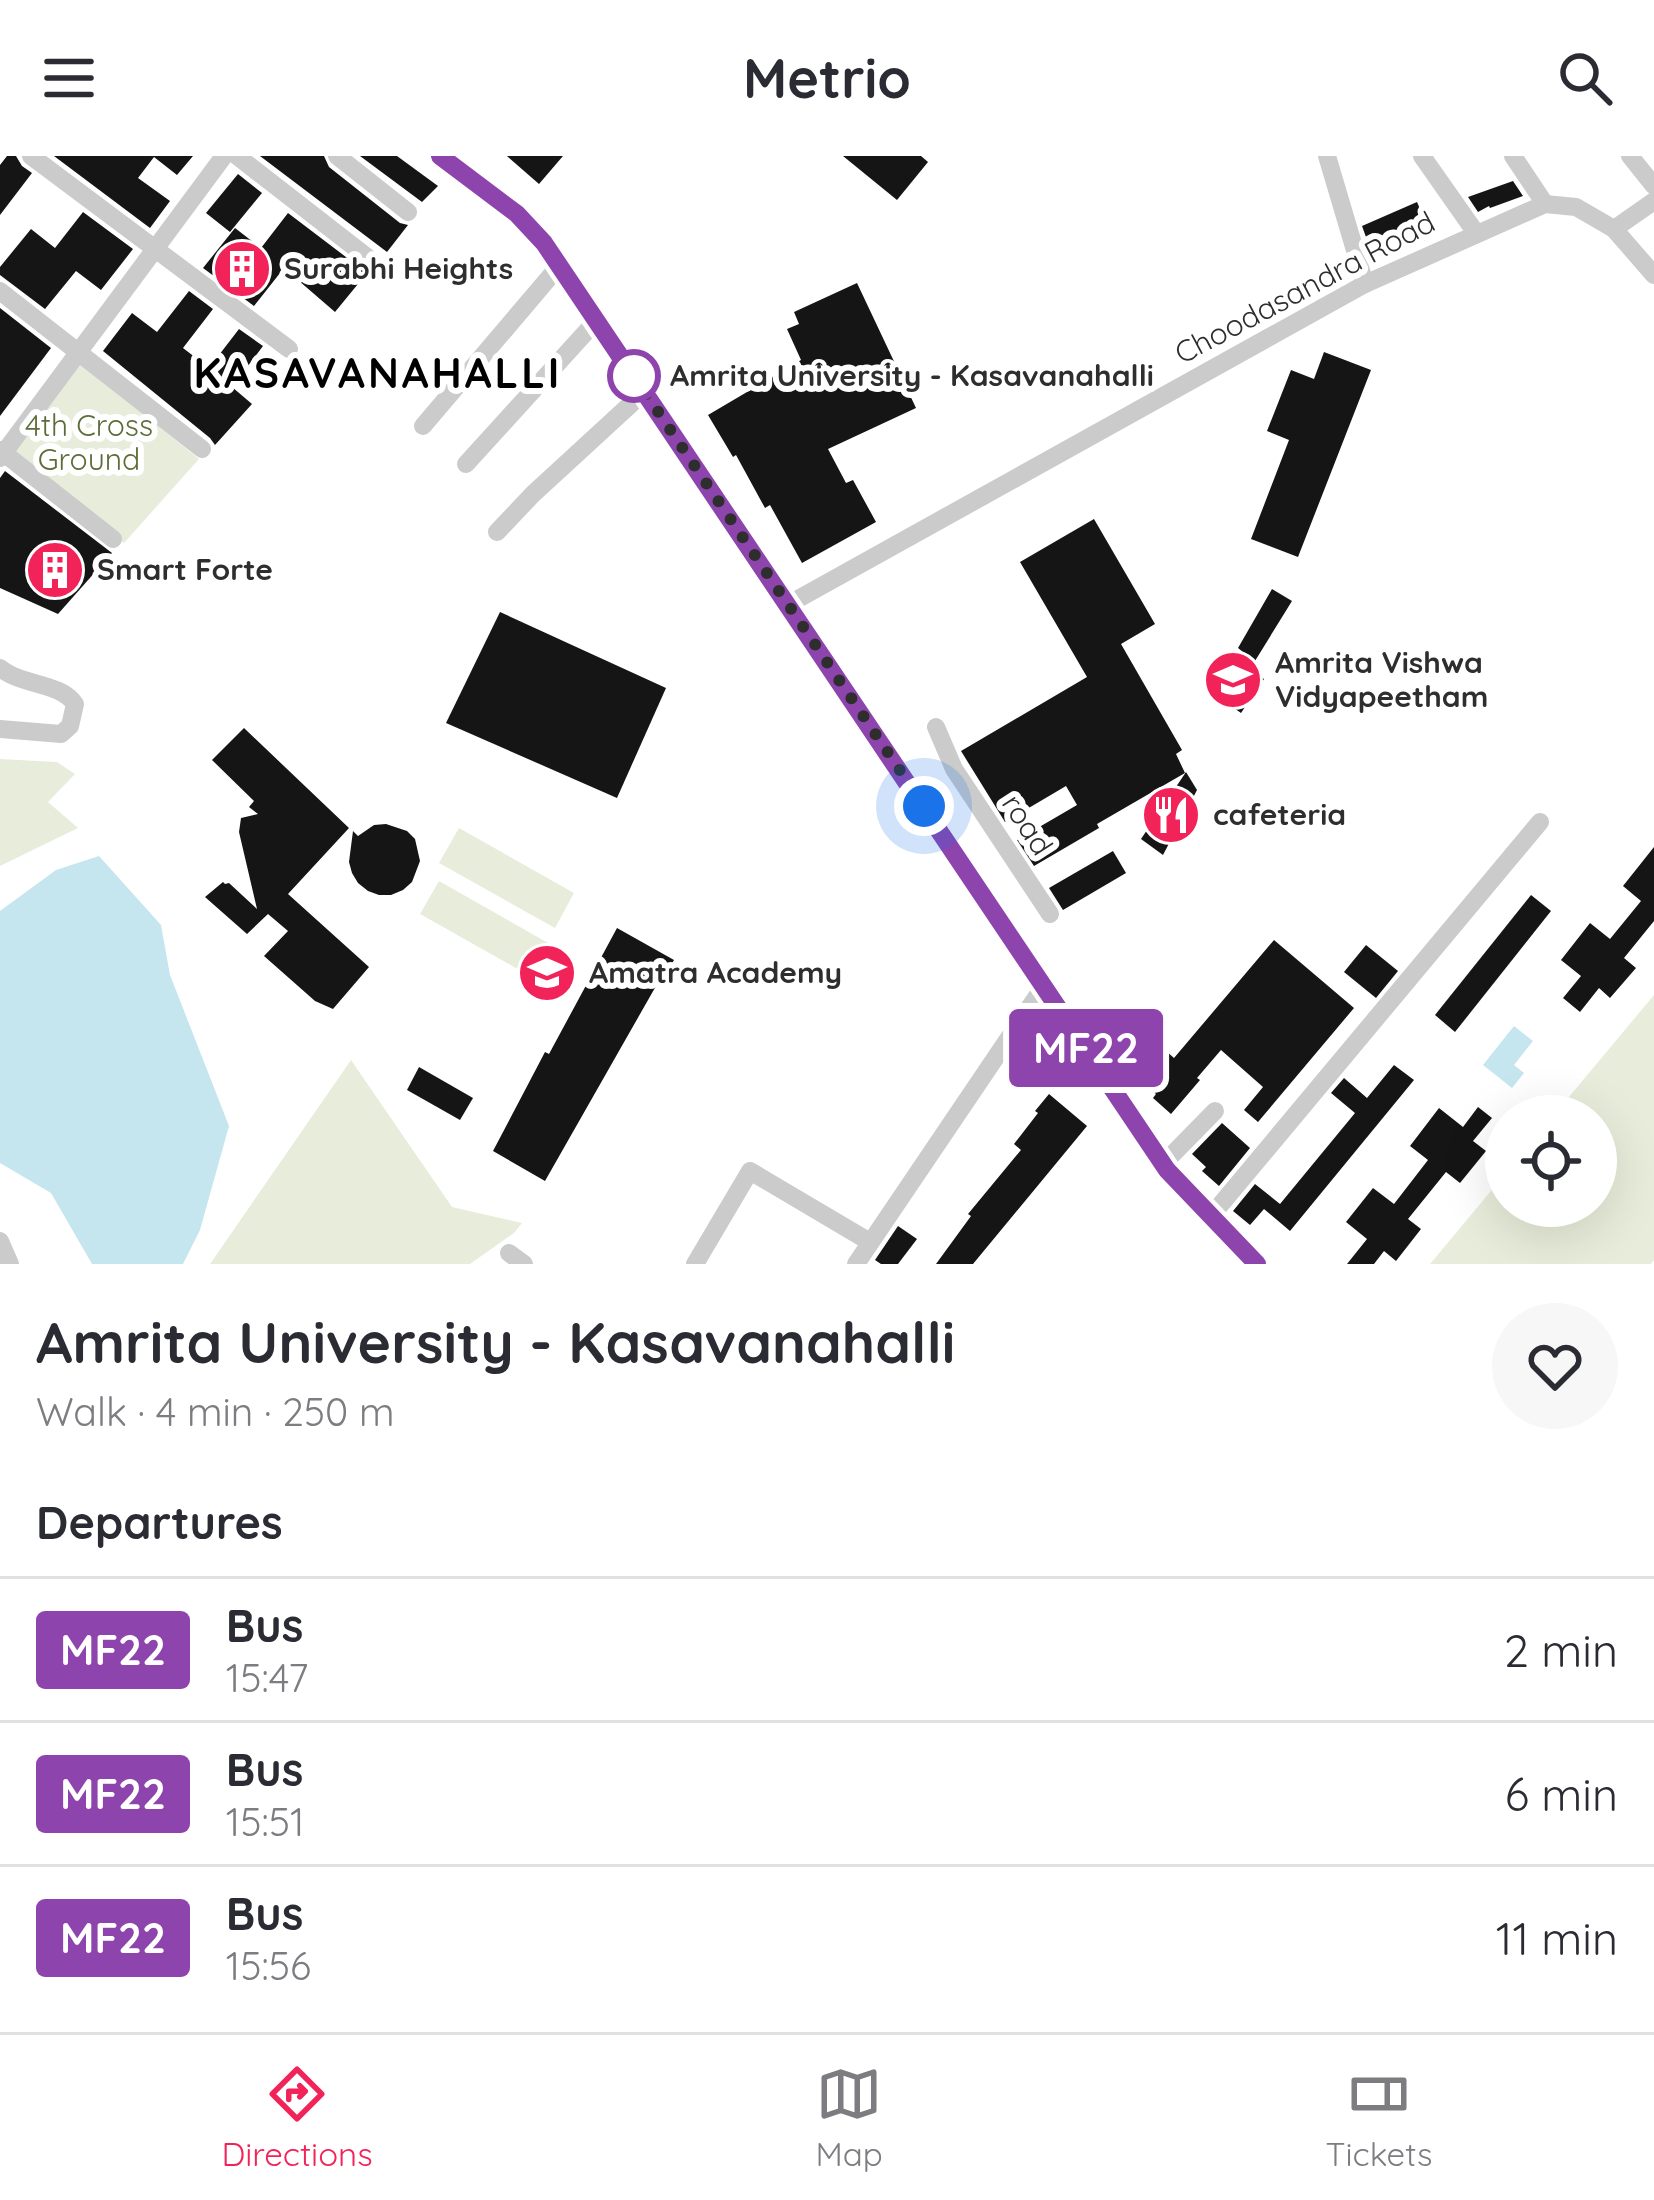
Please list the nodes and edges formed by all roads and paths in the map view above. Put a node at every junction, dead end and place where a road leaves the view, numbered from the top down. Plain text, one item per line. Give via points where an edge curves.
1 (31, 156) edge
2 (224, 156) edge
3 (237, 156) edge
4 (337, 156) edge
5 (440, 156) edge
6 (1327, 156) edge
7 (1422, 156) edge
8 (1514, 156) edge
9 (1630, 156) edge
10 (1654, 186) edge
11 (1654, 201) edge
12 (1545, 204) junction
13 (408, 212) dead end
14 (1614, 229) junction
15 (1476, 233) junction
16 (155, 249) junction
17 (371, 260) dead end
18 (559, 266) junction
19 (1654, 275) edge
20 (1365, 284) junction
21 (0, 292) edge
22 (596, 321) junction
23 (289, 349) dead end
24 (78, 353) junction
25 (644, 392) junction
26 (423, 426) dead end
27 (202, 449) dead end
28 (1, 454) edge
29 (466, 464) dead end
30 (497, 532) dead end
31 (113, 539) dead end
32 (789, 604) junction
33 (0, 668) edge
34 (936, 728) dead end
35 (0, 729) edge
36 (1540, 822) dead end
37 (1051, 914) dead end
38 (1044, 986) junction
39 (1215, 1111) dead end
40 (1163, 1164) junction
41 (1211, 1216) junction
42 (0, 1240) edge
43 (870, 1242) junction
44 (10, 1264) edge
45 (695, 1264) edge
46 (856, 1264) edge
47 (1257, 1264) edge

1 - 16 street
2 - 16 street
3 - 17 street
4 - 13 street
5 - 18 main road via 517,214
6 - 20 street
7 - 15 street
8 - 12 street
9 - 10 street
11 - 14 street
12 - 14 street via 1576,207
12 - 15 street, Choodasandra Road
14 - 19 street
15 - 20 street, Choodasandra Road
16 - 23 street
16 - 24 street
18 - 22 main road
18 - 26 street
20 - 32 street, Choodasandra Road
21 - 24 street
22 - 25 main road
22 - 29 street
24 - 27 street
24 - 28 street
25 - 30 street
25 - 32 main road
28 - 31 street
32 - 38 main road
33 - 35 street via 64,692 74,704 61,734
34 - 37 street, road via 954,769
36 - 41 street
38 - 40 main road
38 - 43 street
39 - 40 street
40 - 41 main road
41 - 47 main road
42 - 44 street
43 - 45 street via 750,1171
43 - 46 street

